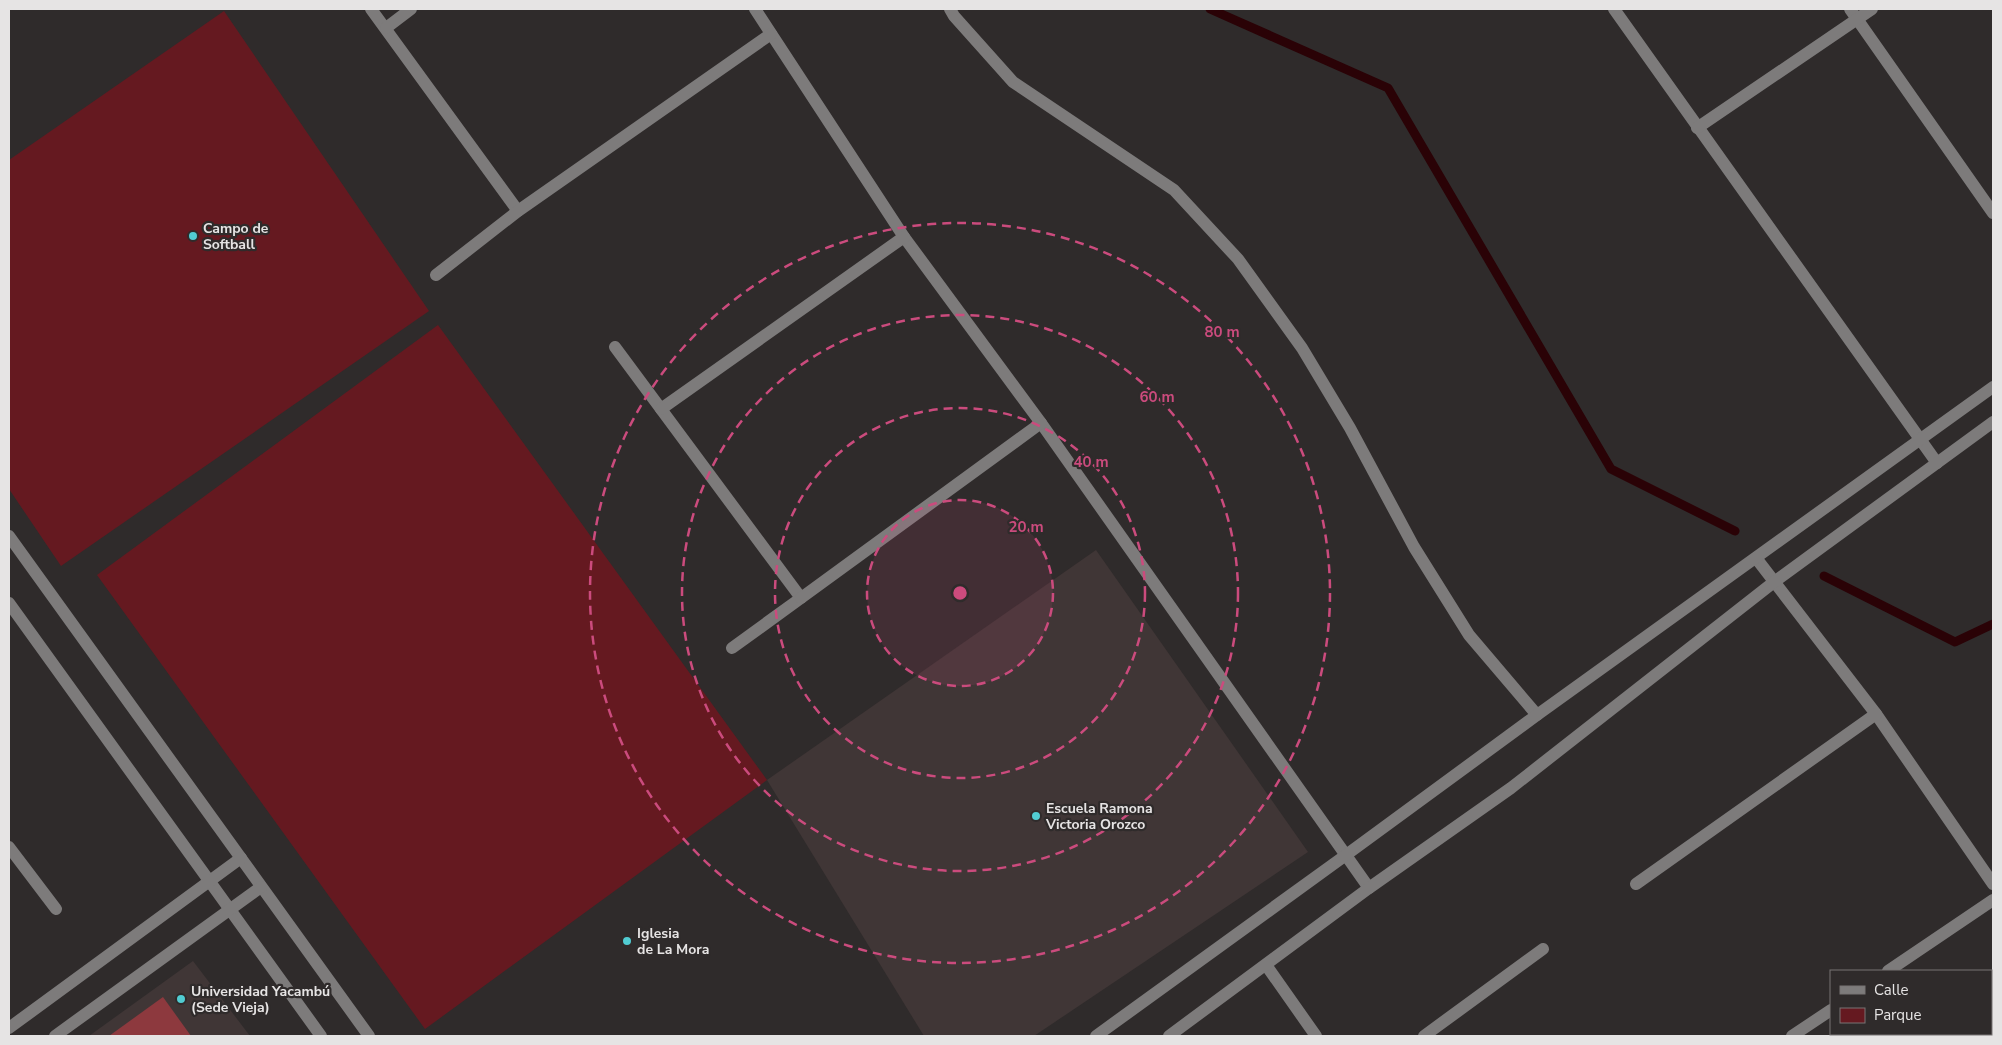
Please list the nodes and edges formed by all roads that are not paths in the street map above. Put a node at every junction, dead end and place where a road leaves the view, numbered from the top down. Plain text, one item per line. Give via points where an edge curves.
1 (371, 9) edge
2 (411, 9) edge
3 (755, 9) edge
4 (950, 9) edge
5 (1614, 9) edge
6 (1850, 9) edge
7 (1872, 9) edge
8 (1856, 20) junction
9 (386, 28) junction
10 (771, 34) junction
11 (1697, 128) junction
12 (518, 211) junction
13 (1993, 213) edge
14 (904, 237) junction
15 (436, 275) dead end
16 (615, 347) dead end
17 (1993, 387) edge
18 (661, 409) junction
19 (1993, 422) edge
20 (1041, 423) junction
21 (1920, 440) junction
22 (1936, 463) junction
23 (9, 536) edge
24 (1756, 558) junction
25 (1774, 582) junction
26 (801, 598) junction
27 (10, 606) edge
28 (732, 648) dead end
29 (1876, 714) junction
30 (1537, 715) junction
31 (9, 847) edge
32 (1346, 855) junction
33 (241, 858) junction
34 (209, 881) junction
35 (1636, 884) dead end
36 (1993, 884) edge
37 (261, 887) junction
38 (1369, 888) junction
39 (1993, 900) edge
40 (56, 909) dead end
41 (230, 909) junction
42 (1543, 949) dead end
43 (1266, 965) junction
44 (1889, 970) edge
45 (1830, 1011) edge
46 (9, 1028) edge
47 (55, 1036) edge
48 (321, 1036) edge
49 (369, 1036) edge
50 (1096, 1036) edge
51 (1169, 1036) edge
52 (1316, 1036) edge
53 (1424, 1036) edge
54 (1792, 1036) edge

1 - 9 street
2 - 9 street
3 - 10 street
4 - 30 street via 1013,82 1174,190 1238,259 1302,348 1350,428 1414,548 1469,635
5 - 11 street
6 - 8 street
7 - 8 street
8 - 11 street
8 - 13 street
9 - 12 street
10 - 12 street
10 - 14 street
11 - 21 street
12 - 15 street
14 - 18 street
14 - 20 street
16 - 18 street
17 - 21 street
18 - 26 street
19 - 22 street
20 - 26 street
20 - 32 street
21 - 22 street
21 - 24 street
22 - 25 street
23 - 33 street
24 - 25 street
24 - 30 street
25 - 29 street
25 - 38 street via 1511,788
26 - 28 street
27 - 34 street
29 - 35 street
29 - 36 street
30 - 32 street
31 - 40 street
32 - 38 street
32 - 50 street
33 - 34 street
33 - 37 street
34 - 41 street
34 - 46 street
37 - 41 street
37 - 49 street
38 - 43 street
39 - 44 street
41 - 47 street
41 - 48 street
42 - 53 street
43 - 51 street
43 - 52 street
45 - 54 street

